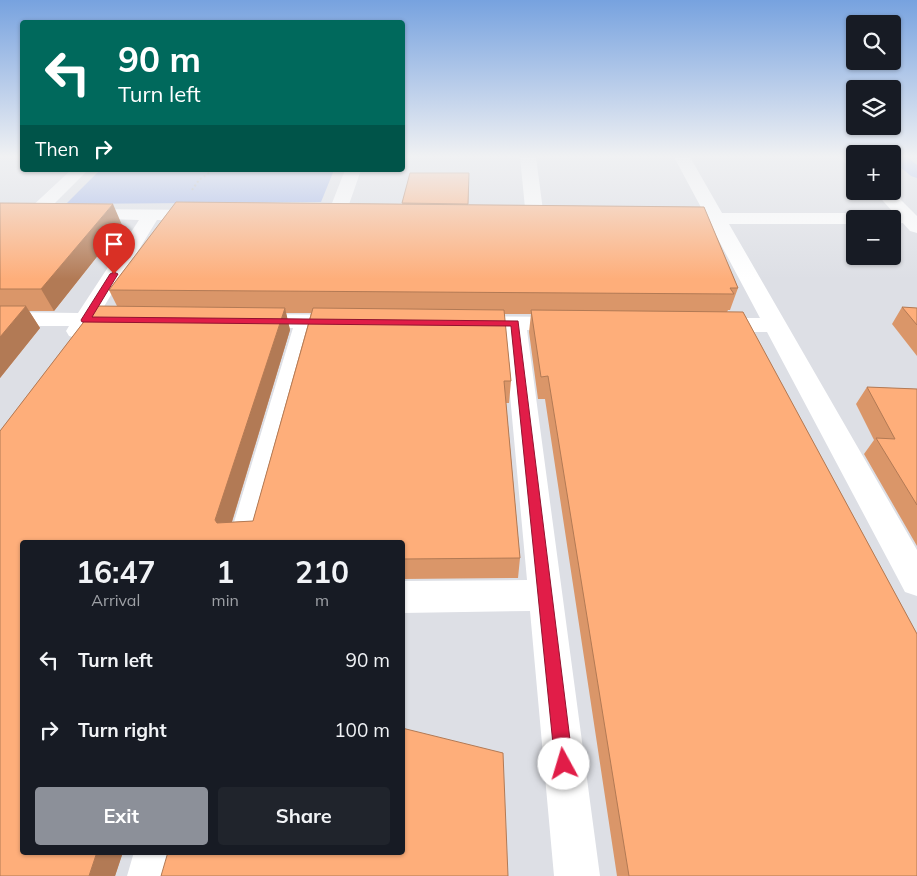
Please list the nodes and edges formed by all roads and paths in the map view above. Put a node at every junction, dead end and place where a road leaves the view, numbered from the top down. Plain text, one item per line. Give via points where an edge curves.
1 (45, 198) edge
2 (343, 198) edge
3 (533, 198) edge
4 (704, 198) edge
5 (891, 200) edge
6 (152, 214) junction
7 (222, 216) edge
8 (317, 216) edge
9 (336, 216) junction
10 (356, 216) edge
11 (515, 218) edge
12 (535, 218) junction
13 (554, 218) edge
14 (650, 219) edge
15 (716, 219) junction
16 (913, 223) edge
17 (0, 319) edge
18 (86, 320) junction
19 (143, 320) edge
20 (229, 321) edge
21 (306, 322) junction
22 (366, 322) edge
23 (445, 323) edge
24 (515, 323) junction
25 (585, 324) edge
26 (695, 324) edge
27 (775, 325) junction
28 (63, 351) edge
29 (245, 540) edge
30 (917, 581) edge
31 (545, 595) junction
32 (405, 597) edge
33 (156, 855) edge
34 (150, 876) edge
35 (576, 876) edge

1 - 6 street via 26,213
2 - 9 street
3 - 12 street
4 - 15 street
5 - 16 street
6 - 7 street
6 - 18 street
8 - 9 street
9 - 10 street
11 - 12 street
12 - 13 street
14 - 15 street
15 - 16 street
15 - 27 street
17 - 18 street
18 - 19 street
18 - 28 street
20 - 21 street
21 - 22 street
21 - 29 street
23 - 24 street
24 - 25 street
24 - 31 street
26 - 27 street
27 - 30 street
31 - 32 street
31 - 35 street
33 - 34 street

